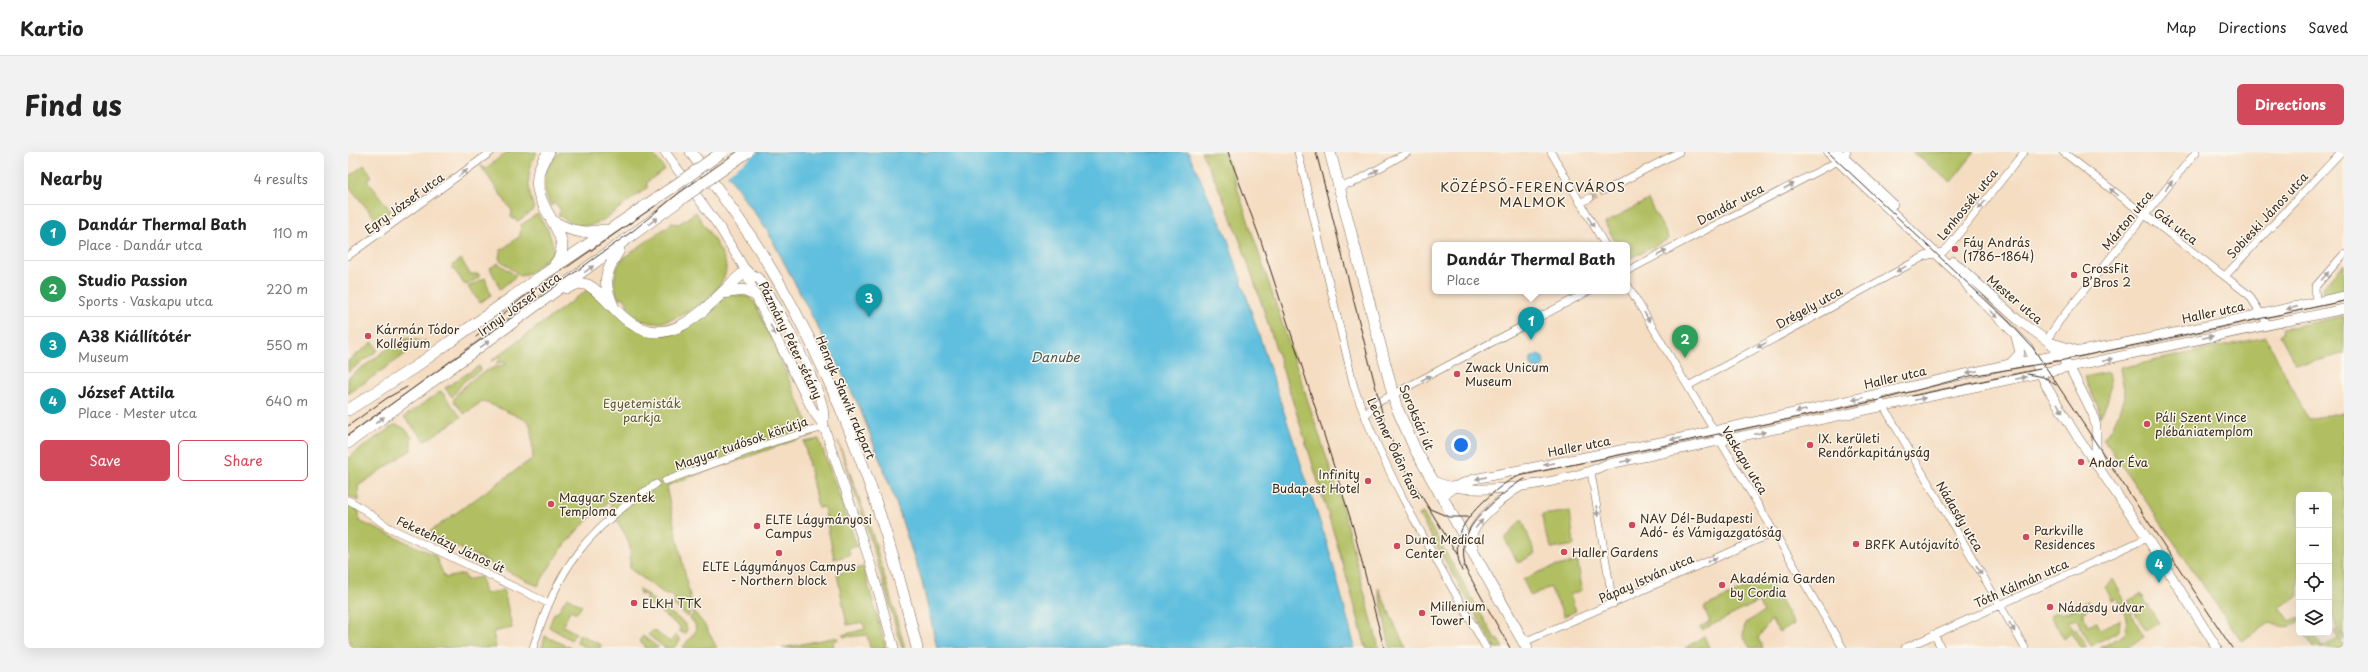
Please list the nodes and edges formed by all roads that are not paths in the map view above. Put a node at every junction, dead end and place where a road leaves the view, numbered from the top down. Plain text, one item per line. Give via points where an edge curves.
1 (491, 152) edge
2 (549, 152) edge
3 (665, 152) edge
4 (722, 152) edge
5 (747, 152) edge
6 (1298, 152) edge
7 (1330, 152) edge
8 (1408, 152) edge
9 (1551, 152) edge
10 (1679, 152) edge
11 (1828, 152) edge
12 (2024, 152) edge
13 (2062, 152) edge
14 (2196, 152) edge
15 (2341, 152) edge
16 (692, 154) edge
17 (1842, 156) edge
18 (1338, 186) junction
19 (1606, 190) tunnel mouth
20 (1590, 198) tunnel mouth
21 (1580, 203) junction
22 (2145, 216) junction
23 (554, 222) junction
24 (610, 229) junction
25 (1603, 242) edge
26 (622, 245) junction
27 (1939, 252) junction
28 (2344, 254) edge
29 (348, 256) edge
30 (1630, 269) edge
31 (550, 270) junction
32 (746, 270) junction
33 (2225, 276) junction
34 (1630, 289) edge
35 (557, 292) junction
36 (722, 293) junction
37 (1584, 294) edge
38 (755, 295) junction
39 (2344, 296) edge
40 (2316, 302) junction
41 (614, 307) junction
42 (2344, 309) edge
43 (2261, 314) junction
44 (2268, 325) junction
45 (2015, 334) junction
46 (2049, 342) junction
47 (2079, 351) junction
48 (2059, 355) junction
49 (2035, 360) junction
50 (2010, 364) junction
51 (2070, 368) junction
52 (2042, 374) junction
53 (1688, 386) junction
54 (1877, 394) junction
55 (1392, 396) junction
56 (1884, 407) junction
57 (348, 410) edge
58 (1365, 416) junction
59 (824, 427) junction
60 (2096, 427) junction
61 (1714, 430) junction
62 (2078, 438) junction
63 (1722, 441) junction
64 (348, 443) edge
65 (1591, 472) junction
66 (2107, 478) junction
67 (665, 480) dead end
68 (1432, 480) junction
69 (656, 484) dead end
70 (1522, 486) junction
71 (1454, 487) junction
72 (1442, 497) junction
73 (348, 500) edge
74 (1775, 532) junction
75 (2147, 538) junction
76 (1477, 560) junction
77 (548, 603) junction
78 (1613, 604) junction
79 (2000, 605) junction
80 (1934, 634) junction
81 (1526, 645) edge
82 (533, 648) edge
83 (894, 648) edge
84 (918, 648) edge
85 (1486, 648) edge
86 (1843, 648) edge
87 (1905, 648) edge
88 (1941, 648) edge
89 (2025, 648) edge
90 (2217, 648) edge

29 -> 1 street, Egry József utca
2 - 23 main road via 540,167 537,189 540,202
3 - 32 street via 720,228
4 - 24 main road, Irinyi József utca, bridge
26 -> 5 main road, Irinyi József utca, bridge
6 - 58 street, Lechner Ödön fasor via 1354,387
7 - 18 main road, Soroksári út
18 -> 8 street via 1353,183
9 - 21 street
10 - 19 street
11 - 17 street, Mester utca
12 -> 27 street, Lenhossék utca via 1956,238
22 -> 13 street, Gát utca
22 -> 14 street, Márton utca
15 - 33 street, Sobieski János utca
16 - 84 main road, Henryk Sławik rakpart via 757,246 827,378 872,493
17 - 27 street, Mester utca
30 -> 17 street, Dandár utca
18 - 55 main road, Soroksári út
20 - 21 street
21 -> 25 street
22 - 33 street, Gát utca
22 - 46 street, Márton utca via 2060,320 2050,335
23 - 24 main road via 569,230 587,234
23 - 31 main road via 560,234 563,252
24 - 31 main road, Irinyi József utca
35 -> 26 main road, Irinyi József utca
26 - 41 main road via 610,262 605,278
27 -> 45 street, Mester utca via 1968,288
27 - 46 street, Mester utca via 2018,320
27 -> 53 street, Drégely utca via 1924,256
40 -> 28 street via 2315,287
31 - 57 main road, Irinyi József utca via 421,363
32 - 36 main road
32 - 38 street, Pázmány Péter sétány
32 - 59 street, Pázmány Péter sétány via 757,277 764,287 798,349 823,407
33 - 43 street, Gát utca via 2249,295
34 -> 53 street, Vaskapu utca
35 - 41 main road via 579,283 584,284
64 -> 35 main road, Irinyi József utca
36 - 38 main road via 739,290
36 - 41 main road via 696,317 661,331 634,326
55 -> 37 street
38 -> 59 street, Pázmány Péter sétány via 813,411
39 - 40 street, Haller utca
40 -> 43 street, Haller utca
42 - 44 street, Haller utca
43 - 44 street, Gát utca
43 - 47 street, Haller utca
51 -> 44 street, Haller utca
45 - 49 street, Mester utca via 2028,347
45 - 50 street via 2020,353
46 - 47 street
46 - 48 street, Mester utca
47 - 48 street, Haller utca
48 - 49 street, Haller utca
48 - 51 street, Mester utca
49 - 50 street, Haller utca
49 - 52 street, Mester utca
50 -> 54 street, Haller utca
51 - 52 street, Haller utca
51 - 60 street, Mester utca via 2093,414
56 -> 52 street, Haller utca
52 -> 62 street, Mester utca
53 - 61 street, Vaskapu utca
54 - 56 street, Nádasdy utca
54 -> 61 street, Haller utca
55 - 58 street via 1375,404
55 - 68 main road, Soroksári út
63 -> 56 street, Haller utca
56 -> 79 street, Nádasdy utca
58 - 85 street, Lechner Ödön fasor via 1392,474
59 - 67 street, Magyar tudósok körútja
59 - 83 street, Pázmány Péter sétány via 868,555
60 - 62 street via 2090,436
60 - 66 street, Mester utca via 2096,450
61 - 63 street, Vaskapu utca
61 -> 71 street, Haller utca via 1474,479
62 - 66 street, Mester utca
65 -> 63 street, Haller utca via 1605,465
63 - 74 street, Vaskapu utca
65 - 70 street, Haller utca
65 -> 78 street
66 - 75 street, Mester utca
68 - 71 street, Haller utca
68 - 72 main road, Soroksári út
69 - 77 street via 612,515 584,542 565,570
70 - 71 street, Haller utca via 1481,489
76 -> 70 street, Haller utca via 1472,537 1475,527 1510,493
71 - 72 street, Haller utca
72 - 76 main road, Soroksári út
73 - 77 street, Feketeházy János út via 390,528
78 -> 74 street, Pápay István utca
74 - 86 street, Vaskapu utca
75 - 79 street, Tóth Kálmán utca
75 - 90 street, Mester utca
76 - 81 main road, Soroksári út
77 - 82 street
78 - 81 street, Pápay István utca
79 - 80 street, Tóth Kálmán utca
79 -> 89 street, Nádasdy utca
80 - 87 street, Tóth Kálmán utca
80 - 88 street

